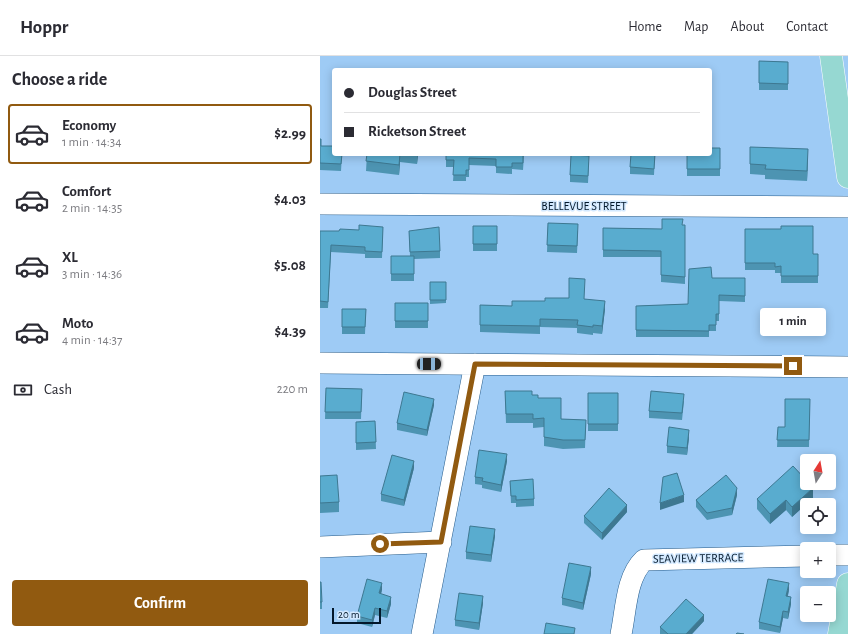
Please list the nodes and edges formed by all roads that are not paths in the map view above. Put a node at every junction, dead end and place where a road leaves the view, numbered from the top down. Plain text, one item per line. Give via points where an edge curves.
1 (831, 56) edge
2 (848, 176) edge
3 (320, 204) edge
4 (848, 207) edge
5 (320, 363) edge
6 (475, 364) junction
7 (848, 367) edge
8 (441, 542) junction
9 (320, 547) edge
10 (836, 555) edge
11 (848, 555) edge
12 (800, 556) edge
13 (848, 584) edge
14 (422, 634) edge
15 (621, 634) edge
16 (839, 634) edge

1 - 2 main road
3 - 4 street, BELLEVUE STREET
5 - 6 street
6 - 7 street
6 - 8 street
8 - 9 street
8 - 14 street
10 - 11 street
12 - 15 street, SEAVIEW TERRACE via 644,560 632,579
13 - 16 main road

